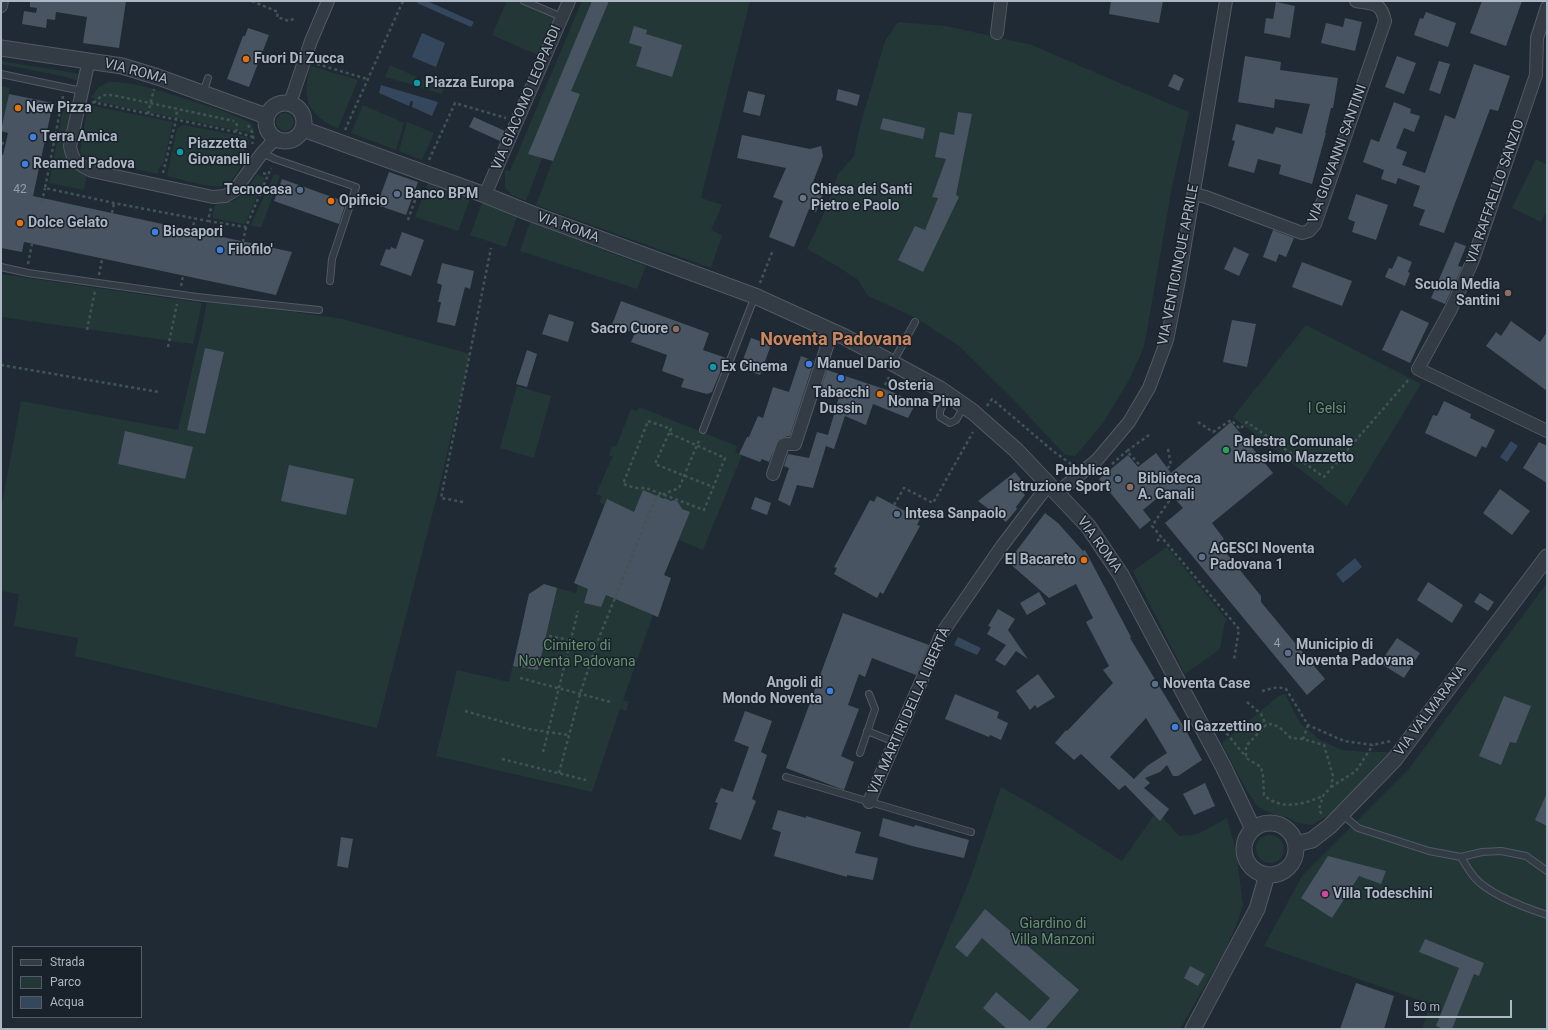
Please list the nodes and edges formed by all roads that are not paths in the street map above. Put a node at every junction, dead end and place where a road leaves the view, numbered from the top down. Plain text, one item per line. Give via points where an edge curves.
1 (2, 1) edge
2 (328, 1) edge
3 (524, 1) edge
4 (569, 1) edge
5 (1001, 1) edge
6 (1226, 1) edge
7 (1356, 1) edge
8 (1, 6) edge
9 (1547, 7) edge
10 (562, 17) junction
11 (997, 33) dead end
12 (1, 48) edge
13 (89, 60) junction
14 (1, 74) edge
15 (208, 78) dead end
16 (82, 91) junction
17 (203, 93) junction
18 (290, 102) junction
19 (266, 116) junction
20 (303, 129) junction
21 (276, 139) junction
22 (262, 153) junction
23 (1194, 194) junction
24 (485, 195) junction
25 (1, 267) edge
26 (330, 281) dead end
27 (755, 296) junction
28 (319, 310) dead end
29 (915, 322) dead end
30 (832, 331) junction
31 (892, 362) junction
32 (948, 394) junction
33 (964, 406) junction
34 (703, 430) road end
35 (1547, 431) edge
36 (773, 474) dead end
37 (1053, 489) junction
38 (1547, 557) edge
39 (869, 694) dead end
40 (867, 731) junction
41 (895, 742) junction
42 (860, 753) dead end
43 (786, 777) dead end
44 (869, 802) junction
45 (1342, 814) junction
46 (1253, 829) junction
47 (971, 832) dead end
48 (1296, 844) junction
49 (1461, 857) junction
50 (1547, 871) edge
51 (1267, 875) junction
52 (1547, 915) edge
53 (1193, 1029) edge

1 - 8 street
2 - 18 street
3 - 10 lane
4 - 10 street, VIA GIACOMO LEOPARDI
5 - 11 street
6 - 23 street, VIA VENTICINQUE APRILE
7 - 23 street, VIA GIOVANNI SANTINI via 1376,4 1383,11 1385,22 1315,224 1309,231 1302,232
9 - 35 street, VIA RAFFAELLO SANZIO via 1537,38 1536,76 1473,260 1451,309 1418,368
10 - 24 street, VIA GIACOMO LEOPARDI
12 - 13 street, VIA ROMA
13 - 16 street
13 - 17 street, VIA ROMA via 122,66
14 - 16 lane
15 - 17 lane
16 - 22 street via 70,146 72,156 78,164 92,170 213,197 226,196 235,190
17 - 19 street, VIA ROMA
18 - 19 street via 273,106
18 - 20 street via 296,105 304,116
19 - 21 street via 267,129
20 - 21 street via 294,139
20 - 24 street, VIA ROMA
21 - 22 street
22 - 26 lane via 356,187 332,259
23 - 37 street, VIA VENTICINQUE APRILE via 1167,340 1148,388 1129,422 1097,460 1083,472
24 - 27 street, VIA ROMA
25 - 28 lane via 97,283
27 - 30 street, VIA ROMA
27 - 34 lane
29 - 31 lane
30 - 31 street, VIA ROMA
30 - 36 street via 795,444 783,445
31 - 32 street, VIA ROMA
32 - 33 street, VIA ROMA
32 - 33 lane via 940,411 940,417 944,420 950,423 956,420
33 - 37 street, VIA ROMA via 982,418 1010,444
37 - 41 street, VIA MARTIRI DELLA LIBERTÀ via 1002,546 942,633
37 - 46 street, VIA ROMA via 1088,526 1121,574
38 - 45 street, VIA VALMARANA via 1395,759
39 - 40 lane via 875,708
40 - 41 lane
40 - 42 lane
41 - 44 street, VIA MARTIRI DELLA LIBERTÀ
43 - 44 lane
44 - 47 lane
45 - 48 street, VIA VALMARANA via 1312,840
45 - 49 lane via 1358,828
46 - 48 street via 1275,823 1289,830
46 - 51 street via 1248,836 1244,852 1247,861 1255,870
48 - 51 street via 1296,854 1286,870 1277,875
49 - 50 lane via 1501,851 1526,856
49 - 52 lane via 1476,879 1498,896
51 - 53 street via 1257,909

